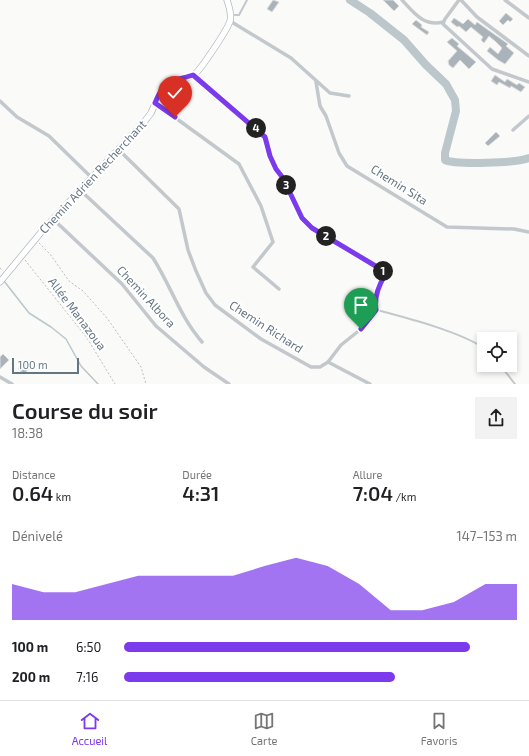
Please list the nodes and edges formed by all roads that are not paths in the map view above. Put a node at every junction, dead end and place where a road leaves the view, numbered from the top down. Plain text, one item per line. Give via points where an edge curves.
1 (227, 0) edge
2 (247, 0) edge
3 (402, 0) edge
4 (460, 0) edge
5 (505, 0) edge
6 (230, 18) junction
7 (529, 18) edge
8 (444, 20) junction
9 (529, 56) edge
10 (193, 75) junction
11 (316, 82) junction
12 (529, 82) edge
13 (349, 96) dead end
14 (0, 101) edge
15 (155, 103) junction
16 (529, 116) edge
17 (513, 130) dead end
18 (118, 149) junction
19 (91, 177) junction
20 (80, 190) junction
21 (53, 219) junction
22 (529, 232) edge
23 (0, 282) edge
24 (279, 289) dead end
25 (376, 310) junction
26 (202, 342) dead end
27 (477, 344) edge
28 (328, 362) junction
29 (506, 372) edge
30 (0, 376) edge
31 (12, 384) edge
32 (229, 384) edge
33 (370, 384) edge
34 (515, 384) edge

1 - 6 main road
2 - 6 lane via 239,15
3 - 8 street via 426,23 435,24
4 - 8 street
4 - 9 street
5 - 7 street
6 - 10 main road, Chemin Adrien Recherchant via 223,36 202,67
6 - 11 street via 291,58
8 - 12 street via 492,69
10 - 15 main road, Chemin Adrien Recherchant via 163,86
10 - 25 street via 265,137 270,156 302,218 312,228 384,271
11 - 13 street via 330,93
11 - 22 street, Chemin Sita via 320,106 347,166 447,227 514,229
14 - 19 street via 17,117 49,136
15 - 18 main road, Chemin Adrien Recherchant via 145,121
15 - 24 street via 238,164 261,206 273,242 253,267
16 - 17 street
18 - 19 main road, Chemin Adrien Recherchant
18 - 28 street, Chemin Richard via 179,209 188,250 206,293 215,305 262,339 311,367 320,367
19 - 20 main road, Chemin Adrien Recherchant
20 - 21 main road, Chemin Adrien Recherchant
20 - 26 street via 153,258 182,316
21 - 23 main road, Chemin Adrien Recherchant
21 - 32 street, Chemin Albora via 122,284 156,326 204,368
25 - 27 lane via 458,335
25 - 28 street
28 - 33 street
29 - 34 lane
30 - 31 street

